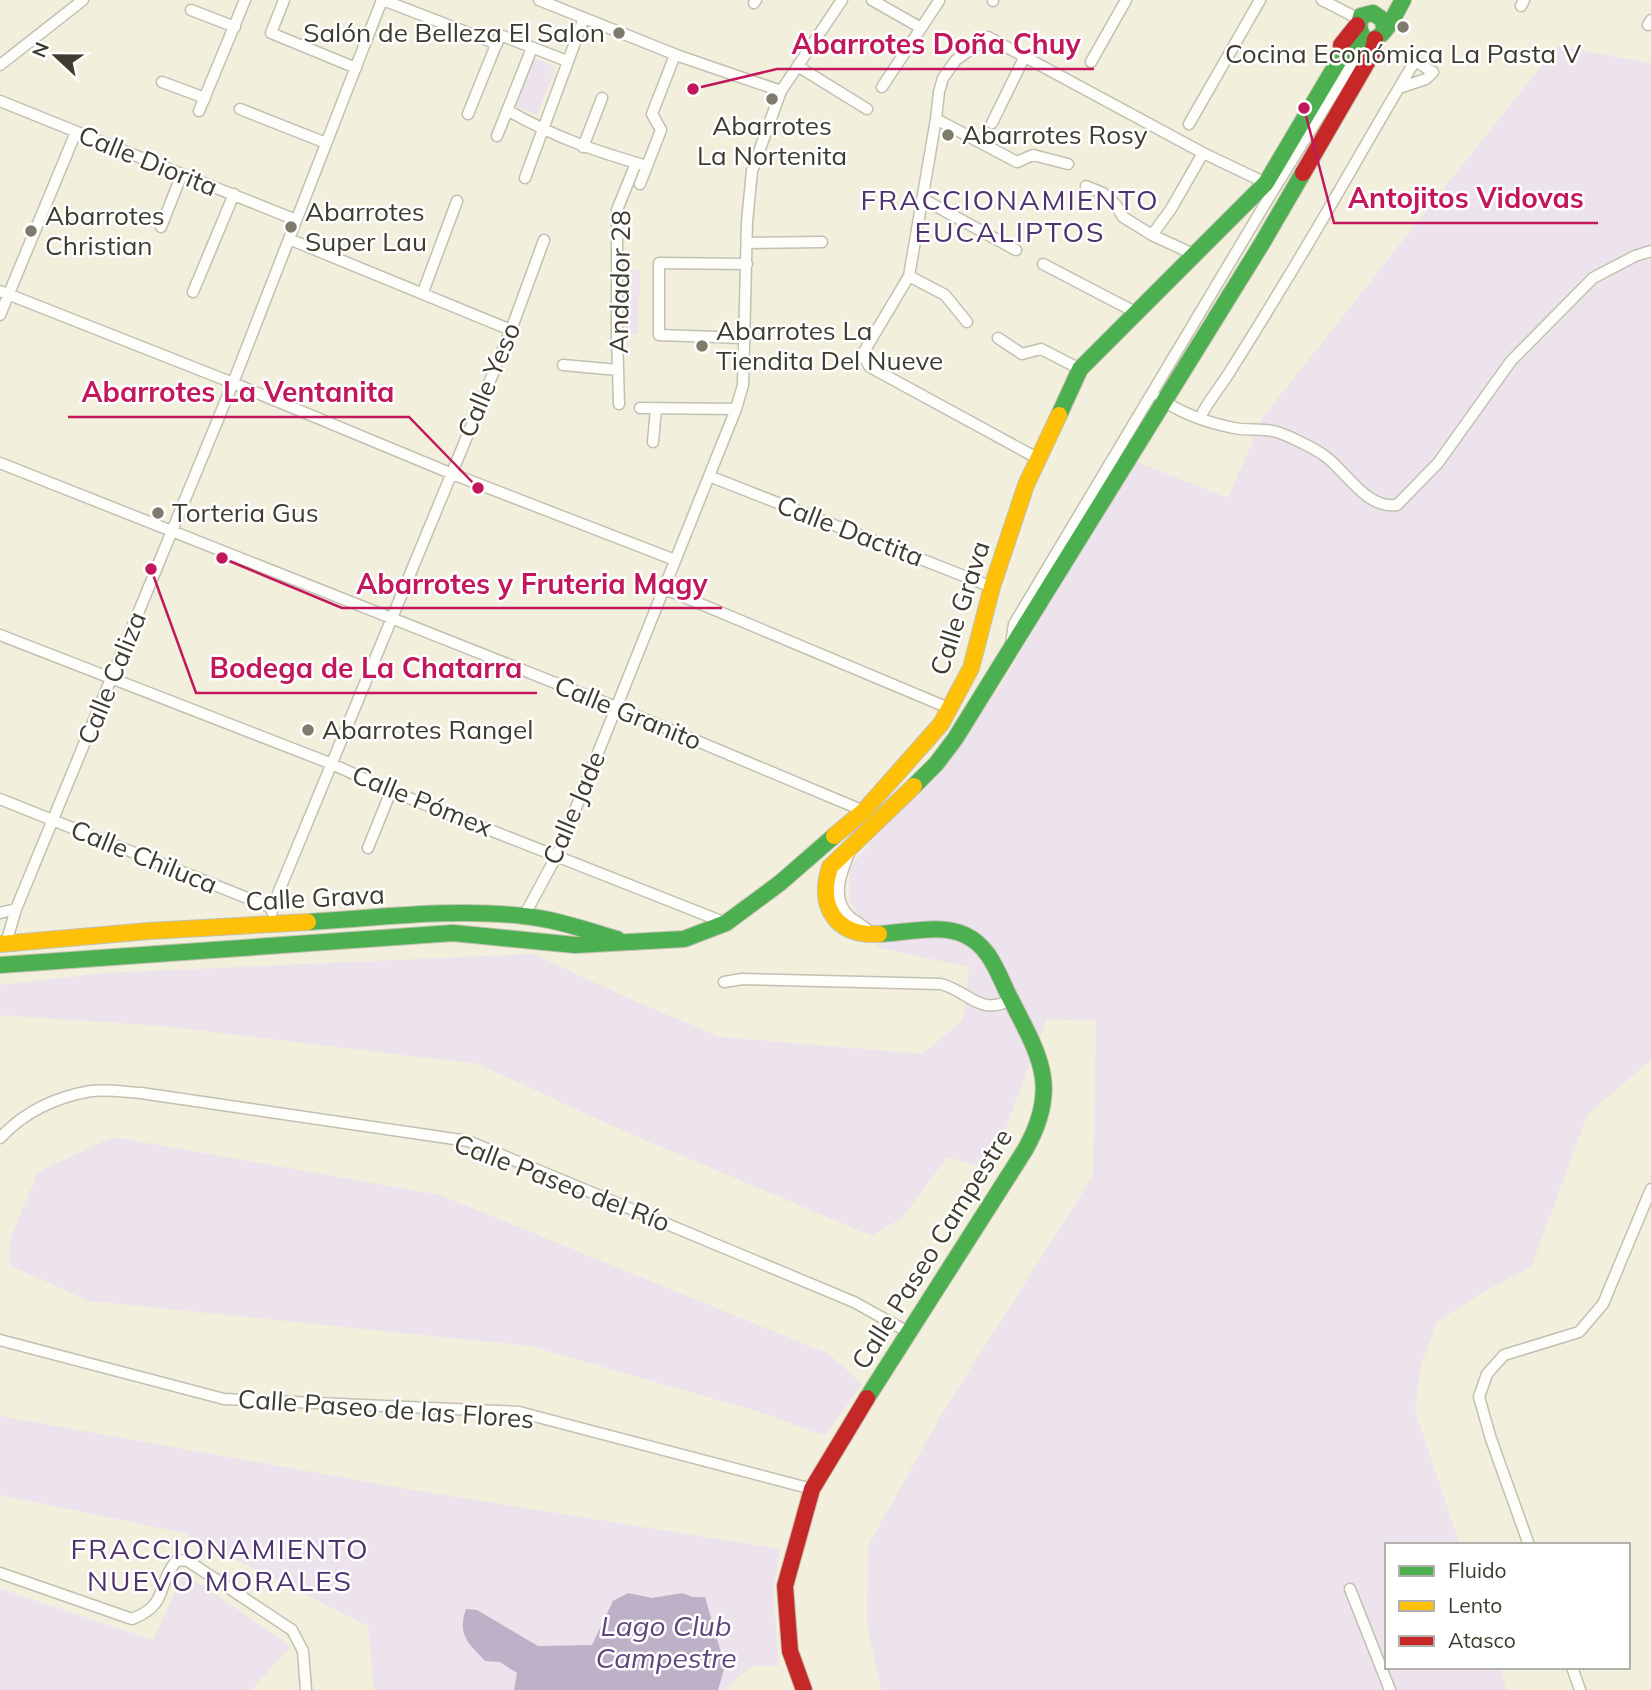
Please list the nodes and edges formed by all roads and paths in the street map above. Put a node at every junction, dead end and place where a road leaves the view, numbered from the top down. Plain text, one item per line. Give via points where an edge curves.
1 (83, 0) edge
2 (245, 0) edge
3 (284, 0) edge
4 (383, 0) edge
5 (540, 0) edge
6 (842, 0) edge
7 (872, 0) edge
8 (1126, 0) edge
9 (1260, 0) edge
10 (1322, 0) edge
11 (1403, 0) edge
12 (939, 1) edge
13 (191, 10) dead end
14 (584, 18) junction
15 (1369, 25) edge
16 (235, 27) junction
17 (921, 28) junction
18 (496, 44) junction
19 (532, 48) junction
20 (675, 55) junction
21 (1025, 56) junction
22 (567, 61) junction
23 (1091, 62) dead end
24 (0, 65) edge
25 (799, 67) junction
26 (356, 68) junction
27 (162, 82) dead end
28 (882, 87) dead end
29 (1399, 88) junction
30 (781, 91) junction
31 (205, 98) junction
32 (602, 98) dead end
33 (0, 101) edge
34 (240, 109) dead end
35 (867, 109) dead end
36 (507, 110) junction
37 (199, 111) dead end
38 (468, 114) dead end
39 (936, 120) junction
40 (992, 123) dead end
41 (1189, 124) dead end
42 (541, 130) junction
43 (76, 132) junction
44 (497, 136) dead end
45 (326, 143) junction
46 (583, 147) junction
47 (1203, 153) junction
48 (642, 164) junction
49 (1068, 164) dead end
50 (182, 174) junction
51 (525, 178) dead end
52 (640, 184) dead end
53 (1270, 185) junction
54 (1086, 186) dead end
55 (233, 194) junction
56 (923, 200) junction
57 (457, 201) dead end
58 (296, 220) junction
59 (1254, 222) junction
60 (162, 227) dead end
61 (1269, 231) junction
62 (1152, 235) junction
63 (289, 239) junction
64 (544, 240) dead end
65 (822, 242) dead end
66 (747, 243) junction
67 (1016, 250) dead end
68 (1651, 251) edge
69 (1195, 255) junction
70 (747, 264) junction
71 (1043, 264) dead end
72 (909, 276) junction
73 (193, 292) dead end
74 (423, 292) junction
75 (4, 293) edge
76 (1135, 312) junction
77 (0, 315) edge
78 (967, 322) dead end
79 (511, 330) junction
80 (1197, 332) junction
81 (744, 338) junction
82 (998, 338) dead end
83 (563, 365) dead end
84 (1080, 369) junction
85 (618, 370) junction
86 (233, 383) junction
87 (1158, 397) junction
88 (619, 404) dead end
89 (640, 408) dead end
90 (656, 409) junction
91 (736, 409) junction
92 (1200, 418) junction
93 (653, 442) dead end
94 (1037, 458) junction
95 (0, 463) edge
96 (450, 473) junction
97 (709, 476) junction
98 (172, 531) junction
99 (675, 560) junction
100 (992, 587) junction
101 (664, 589) junction
102 (391, 619) junction
103 (0, 635) edge
104 (111, 679) junction
105 (616, 707) junction
106 (951, 709) junction
107 (332, 764) junction
108 (391, 791) junction
109 (0, 799) edge
110 (864, 811) junction
111 (54, 821) junction
112 (368, 848) dead end
113 (557, 855) junction
114 (272, 908) junction
115 (16, 909) junction
116 (0, 913) edge
117 (524, 916) junction
118 (726, 923) junction
119 (270, 926) junction
120 (3, 943) edge
121 (630, 943) junction
122 (0, 965) edge
123 (724, 982) dead end
124 (1011, 1000) junction
125 (0, 1138) edge
126 (1651, 1189) edge
127 (908, 1332) junction
128 (0, 1340) edge
129 (813, 1489) junction
130 (1528, 1543) edge
131 (0, 1573) edge
132 (1350, 1588) dead end
133 (1573, 1669) edge
134 (306, 1690) edge
135 (804, 1690) edge
136 (1390, 1690) edge
137 (1580, 1690) edge

1 - 24 street
2 - 16 street
3 - 26 street via 271,33
4 - 18 street
4 - 26 street, Calle Caliza
5 - 14 street
6 - 25 street, Calle Jade
7 - 17 street
8 - 23 street
9 - 41 street
10 - 15 street
11 - 15 main road
12 - 17 street
13 - 16 street
14 - 20 street
14 - 22 street
15 - 53 main road, Calle Grava via 1325,67
15 - 53 main road, Calle Paseo Campestre via 1372,54
16 - 31 street
17 - 28 street
18 - 19 street via 500,35
18 - 38 street
19 - 22 street
19 - 36 street
20 - 30 street
20 - 48 street, Andador 28 via 652,114 661,130
21 - 39 street via 988,37 956,60 943,78
21 - 40 street
21 - 47 street
22 - 42 street
25 - 30 street, Calle Jade
25 - 35 street
26 - 45 street, Calle Caliza
27 - 31 street
29 - 29 street via 1415,61 1433,72 1426,79
29 - 92 street
30 - 66 street, Calle Jade via 752,170
31 - 37 street
32 - 46 street
33 - 43 street, Calle Diorita
34 - 45 street
36 - 42 street
36 - 44 street
39 - 49 street via 1017,162 1033,155
39 - 56 street
42 - 46 street
42 - 51 street
43 - 50 street, Calle Diorita
43 - 75 street
45 - 58 street, Calle Caliza
46 - 48 street
47 - 53 street
47 - 62 street
48 - 52 street, Andador 28
48 - 85 street, Andador 28 via 617,210
50 - 55 street, Calle Diorita
50 - 60 street
53 - 59 street, Calle Paseo Campestre
53 - 61 main road, Calle Paseo Campestre
53 - 69 main road, Calle Grava
54 - 62 street via 1103,193 1123,217
55 - 58 street, Calle Diorita
55 - 73 street
56 - 67 street
56 - 72 street
57 - 74 street
58 - 63 street, Calle Caliza
59 - 61 street
59 - 80 street, Calle Paseo Campestre
61 - 80 main road, Calle Paseo Campestre
62 - 69 street
63 - 74 street
63 - 86 street, Calle Caliza
64 - 79 street, Calle Yeso
65 - 66 street
66 - 70 street, Calle Jade
68 - 92 street via 1593,278 1511,361 1438,463 1397,505 1377,503 1324,456 1276,431 1235,428
69 - 76 main road, Calle Grava
70 - 81 street, Calle Jade
70 - 81 street via 659,263 659,335
71 - 76 street
72 - 78 street via 945,295
72 - 94 street via 864,359 870,367
74 - 79 street
75 - 77 street
75 - 86 street
76 - 84 main road, Calle Grava
79 - 96 street, Calle Yeso
80 - 87 main road, Calle Paseo Campestre
81 - 91 street, Calle Jade via 743,385
82 - 84 street via 1022,354 1041,349
83 - 85 street
84 - 94 main road, Calle Grava
85 - 88 street, Andador 28
86 - 96 street
86 - 98 street, Calle Caliza
87 - 92 street
87 - 124 main road, Calle Paseo Campestre via 955,739 936,764 830,867 823,888 830,915 843,928 873,934 941,931 976,940 990,957
89 - 90 street
90 - 91 street
90 - 93 street
91 - 97 street, Calle Jade
94 - 100 main road, Calle Grava
95 - 98 street, Calle Granito
96 - 99 street
96 - 102 street, Calle Yeso
97 - 99 street, Calle Jade
97 - 100 street, Calle Dactita
98 - 102 street, Calle Granito
98 - 104 street, Calle Caliza
99 - 101 street, Calle Jade
100 - 106 main road, Calle Grava via 971,668
101 - 105 street, Calle Jade
101 - 106 street
102 - 105 street, Calle Granito
102 - 107 street, Calle Yeso
103 - 104 street, Calle Pómex
104 - 107 street, Calle Pómex
104 - 111 street, Calle Caliza
105 - 110 street, Calle Granito
105 - 113 street, Calle Jade
106 - 110 main road, Calle Grava
107 - 108 street, Calle Pómex
107 - 114 street, Calle Yeso
108 - 112 street
108 - 113 street, Calle Pómex
109 - 111 street, Calle Chiluca
110 - 118 main road, Calle Grava
111 - 114 street, Calle Chiluca
111 - 115 street, Calle Caliza
113 - 117 street, Calle Jade
113 - 118 street, Calle Pómex
114 - 119 street
115 - 116 street
115 - 120 street, Calle Caliza
117 - 119 main road, Calle Grava via 457,913
117 - 121 main road, Calle Grava
118 - 121 main road, Calle Grava via 684,939
119 - 120 main road, Calle Grava
121 - 122 main road, Calle Grava via 575,945 453,933
123 - 124 street via 941,984 987,1006
124 - 127 main road, Calle Paseo Campestre via 1030,1032 1042,1067 1043,1106 1032,1139
125 - 127 street, Calle Paseo del Río via 46,1105 93,1091 168,1097 468,1141 854,1302
126 - 130 street via 1603,1304 1580,1332 1504,1355 1487,1374 1479,1397
127 - 129 main road, Calle Paseo Campestre
128 - 129 street, Calle Paseo de las Flores via 224,1399 519,1412
129 - 135 main road, Calle Paseo Campestre via 785,1586 790,1651
131 - 134 street via 132,1619 158,1603 167,1572 177,1560 188,1561 292,1630 303,1651
132 - 136 street
133 - 137 street

